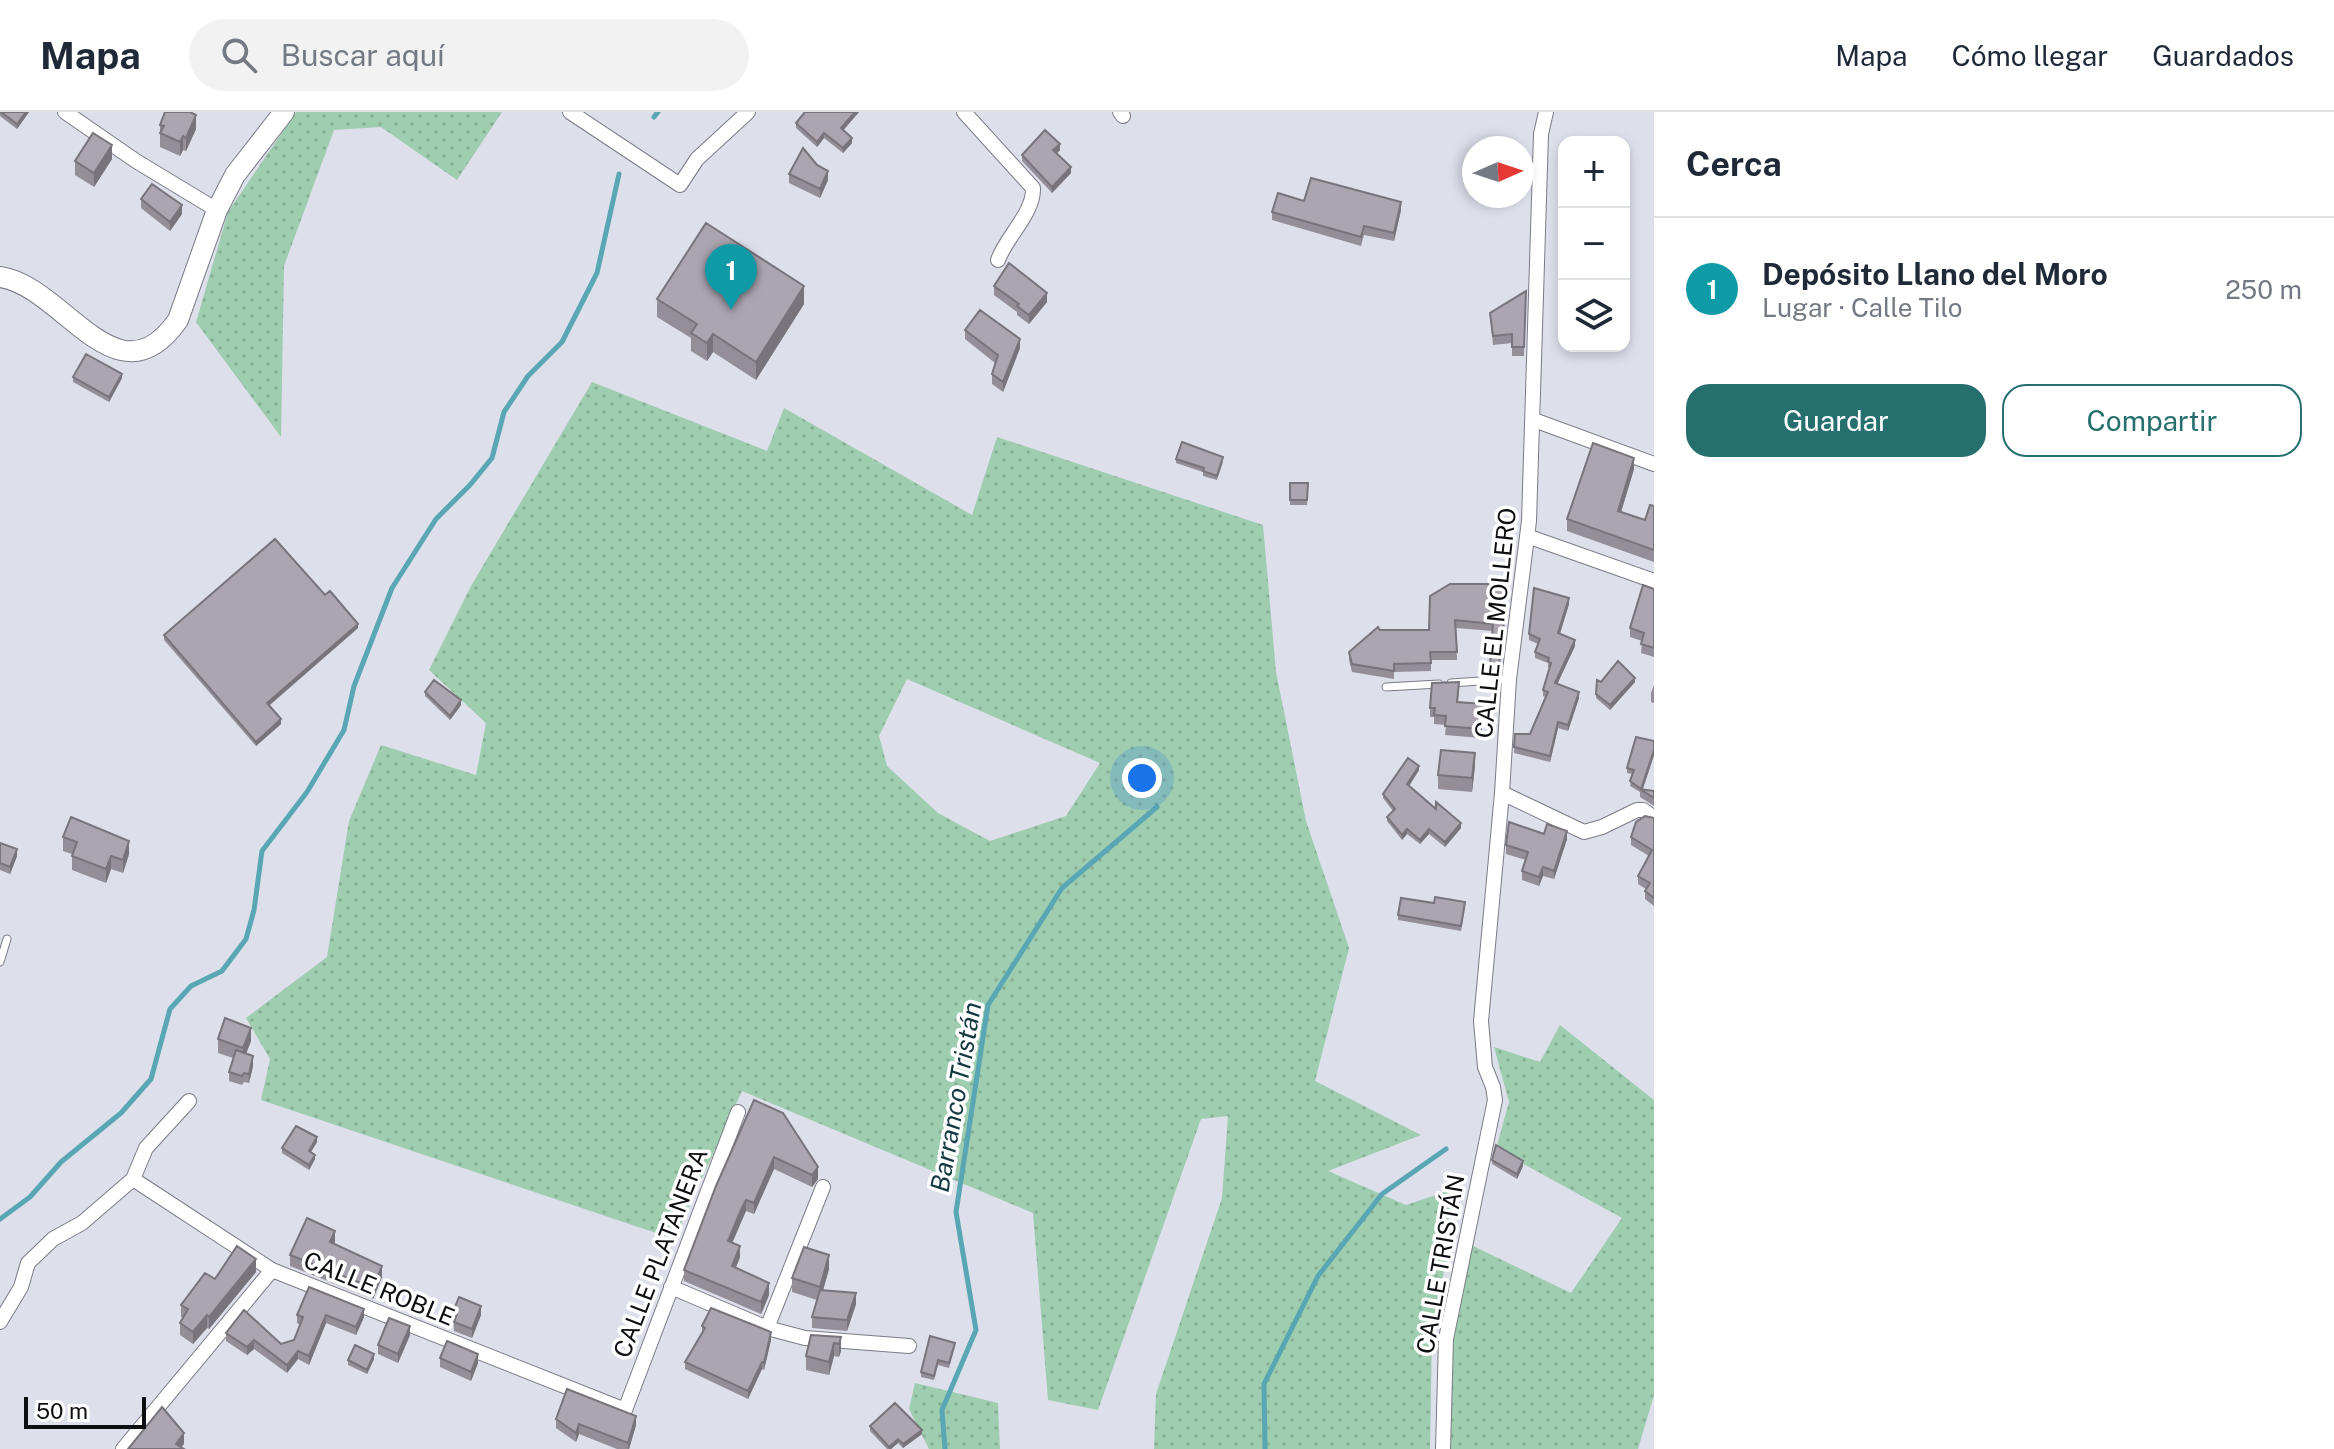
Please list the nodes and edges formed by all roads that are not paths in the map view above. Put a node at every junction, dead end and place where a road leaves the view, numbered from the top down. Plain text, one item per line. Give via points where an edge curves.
1 (65, 112) edge
2 (284, 112) edge
3 (570, 112) edge
4 (748, 112) edge
5 (964, 112) edge
6 (1546, 112) edge
7 (586, 116) edge
8 (217, 210) junction
9 (998, 260) dead end
10 (0, 277) edge
11 (1534, 420) junction
12 (1654, 464) edge
13 (1527, 536) junction
14 (1654, 581) edge
15 (1509, 679) junction
16 (1386, 687) dead end
17 (1502, 793) junction
18 (1653, 815) edge
19 (7, 939) dead end
20 (0, 962) edge
21 (189, 1101) dead end
22 (738, 1112) dead end
23 (1489, 1135) joint
24 (133, 1179) junction
25 (823, 1187) dead end
26 (272, 1270) junction
27 (671, 1287) junction
28 (0, 1322) edge
29 (767, 1328) junction
30 (909, 1346) dead end
31 (625, 1410) joint
32 (123, 1449) edge
33 (1443, 1449) edge

1 - 8 street
2 - 8 main road via 235,175
3 - 7 street
4 - 7 street via 697,159 680,185
5 - 9 street via 1033,188 1034,199
6 - 11 street, CALLE EL MOLLERO via 1541,134
8 - 10 main road via 178,320 155,346 117,350 85,332 37,291
11 - 12 street
11 - 13 street, CALLE EL MOLLERO
13 - 14 street
13 - 15 street, CALLE EL MOLLERO
15 - 16 lane
15 - 17 street, CALLE EL MOLLERO
17 - 18 street via 1584,832 1630,812
17 - 23 street, CALLE EL MOLLERO via 1481,1021 1485,1067 1495,1100
19 - 20 lane
21 - 24 street via 146,1148
22 - 27 street, CALLE PLATANERA
23 - 33 street, CALLE TRISTÁN via 1446,1339
24 - 26 street, CALLE ROBLE
24 - 28 street via 28,1263
25 - 29 street
26 - 31 street, CALLE ROBLE
26 - 32 street
27 - 29 street
27 - 31 street, CALLE PLATANERA
29 - 30 street via 805,1338

